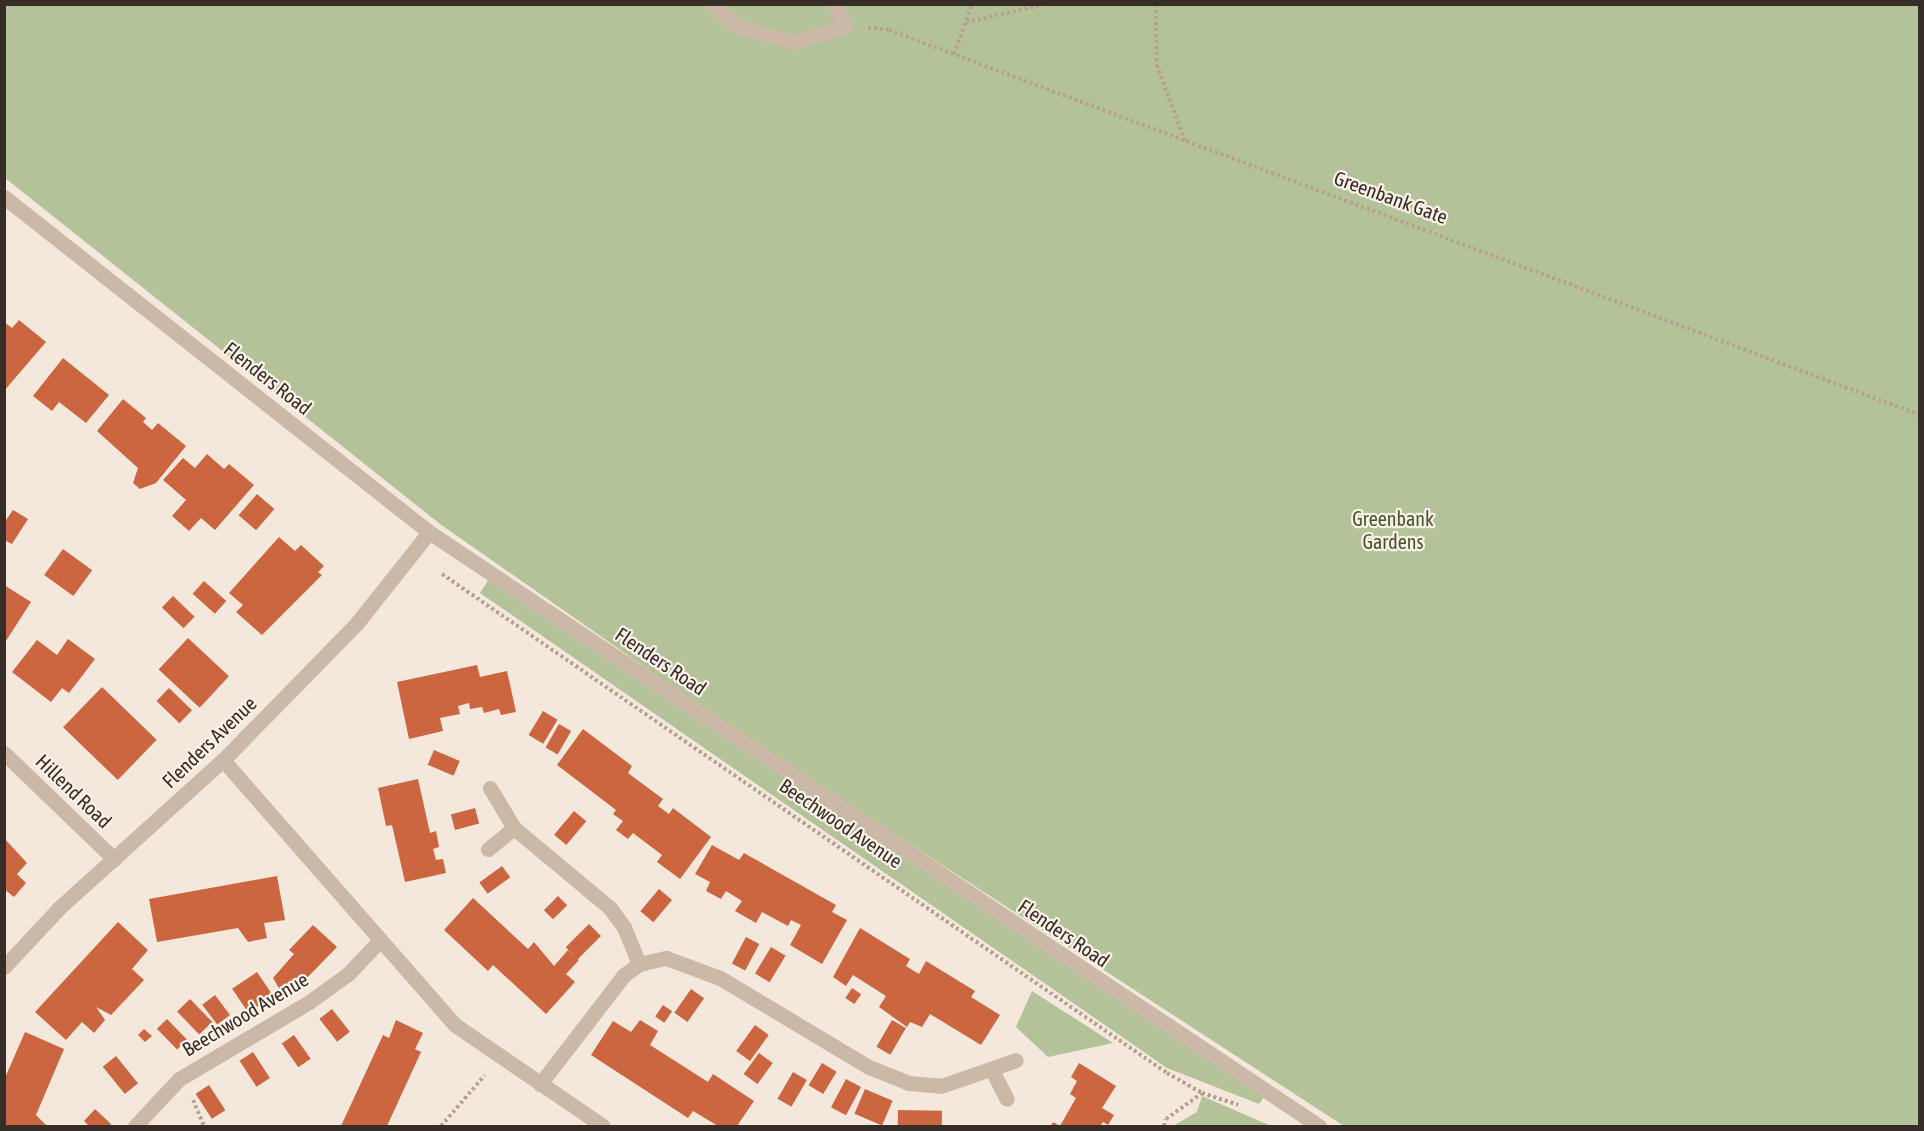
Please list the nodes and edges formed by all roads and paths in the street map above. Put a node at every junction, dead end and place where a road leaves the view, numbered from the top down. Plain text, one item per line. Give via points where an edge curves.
1 (712, 4) edge
2 (834, 4) edge
3 (972, 4) edge
4 (1047, 4) edge
5 (1156, 4) edge
6 (966, 22) junction
7 (846, 27) junction
8 (954, 54) junction
9 (1186, 144) junction
10 (4, 197) edge
11 (1920, 415) edge
12 (429, 532) junction
13 (414, 555) junction
14 (4, 753) edge
15 (223, 760) junction
16 (490, 788) dead end
17 (514, 828) junction
18 (488, 849) dead end
19 (114, 859) junction
20 (380, 940) junction
21 (639, 964) junction
22 (4, 967) edge
23 (499, 1057) junction
24 (1016, 1060) dead end
25 (993, 1072) junction
26 (540, 1084) junction
27 (1007, 1099) dead end
28 (135, 1126) edge
29 (441, 1126) edge
30 (603, 1126) edge
31 (1164, 1126) edge
32 (1319, 1126) edge

1 - 7 street via 737,27 794,42
2 - 7 street
3 - 6 path
4 - 6 path
5 - 9 path via 1157,65
6 - 8 path
7 - 8 path, Greenbank Gate via 889,30
8 - 9 path, Greenbank Gate
9 - 11 path, Greenbank Gate
10 - 12 street, Flenders Road
12 - 13 street, Flenders Avenue
12 - 32 street, Flenders Road
13 - 15 street, Flenders Avenue via 357,623
13 - 31 path, Beechwood Avenue via 1202,1093 1166,1119
14 - 19 street, Hillend Road
15 - 19 street, Flenders Avenue
15 - 20 street
16 - 17 street
17 - 18 street
17 - 21 street via 610,908 624,927
19 - 22 street, Flenders Avenue via 59,908
20 - 23 street via 455,1025
20 - 28 street, Beechwood Avenue via 348,974 309,1002 179,1079
21 - 25 street via 666,958 691,965 869,1067 909,1083 941,1086
21 - 26 street via 624,975
23 - 26 street
23 - 29 path
24 - 25 street
25 - 27 street
26 - 30 street

